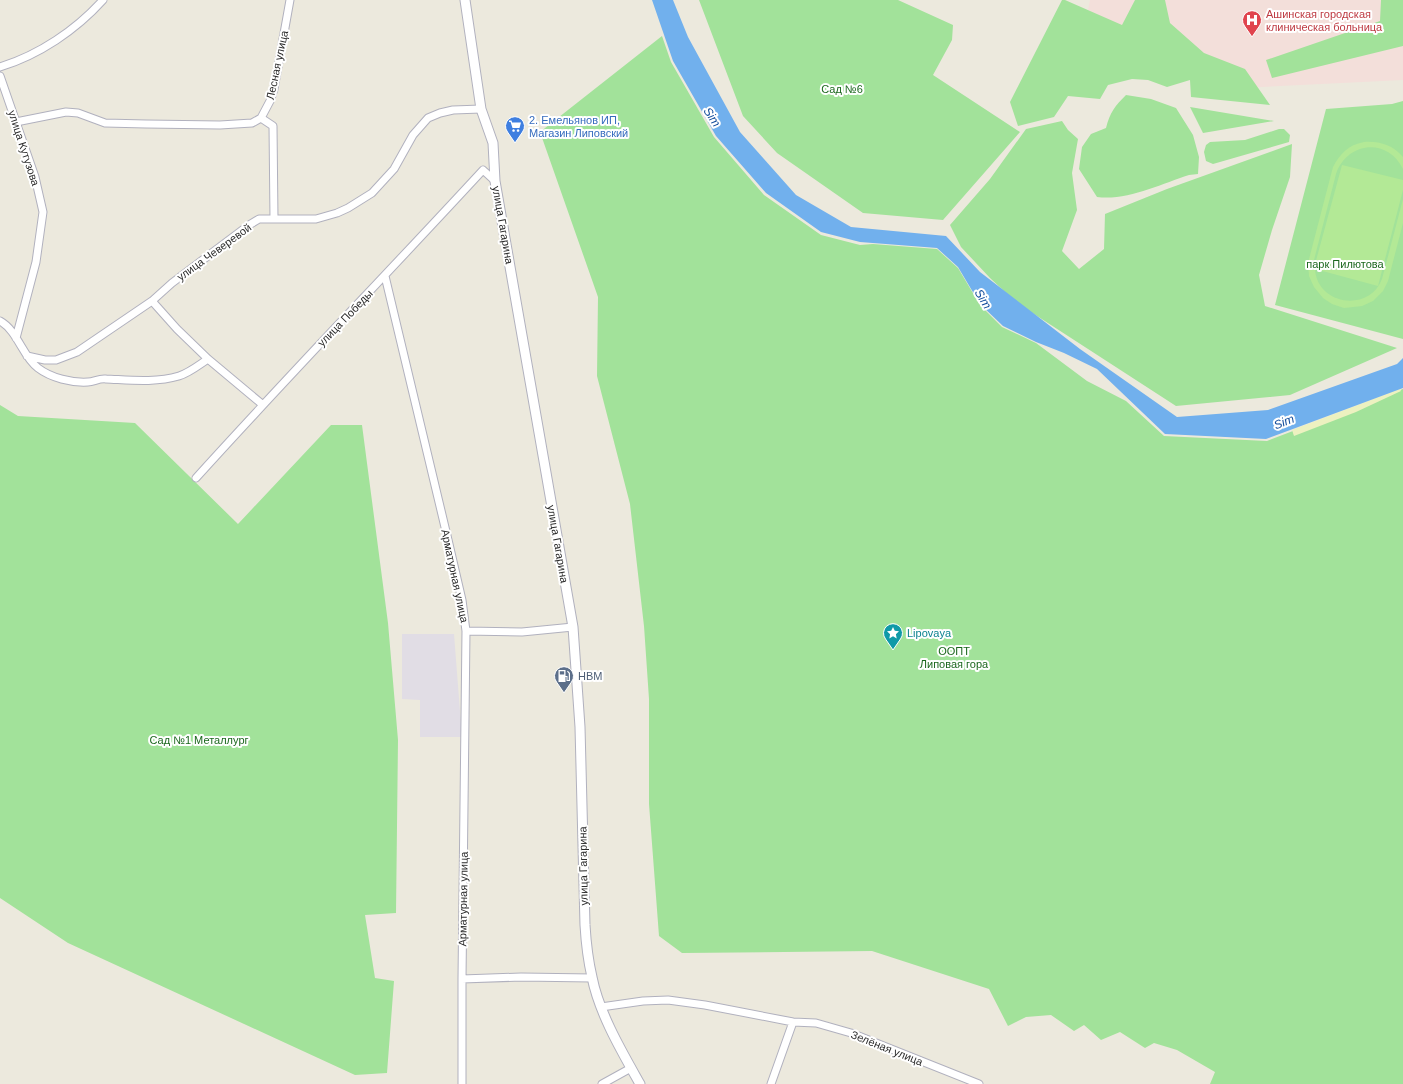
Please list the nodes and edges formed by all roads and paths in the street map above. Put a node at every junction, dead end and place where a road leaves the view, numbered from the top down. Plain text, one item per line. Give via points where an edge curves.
1 (103, 0) edge
2 (290, 0) edge
3 (465, 0) edge
4 (0, 67) edge
5 (0, 76) edge
6 (1, 84) edge
7 (481, 109) junction
8 (261, 118) junction
9 (16, 122) junction
10 (495, 181) junction
11 (274, 219) junction
12 (385, 276) junction
13 (152, 301) junction
14 (0, 321) edge
15 (16, 338) junction
16 (27, 356) junction
17 (208, 359) junction
18 (263, 405) junction
19 (196, 478) dead end
20 (573, 627) junction
21 (466, 631) junction
22 (592, 978) junction
23 (462, 979) junction
24 (601, 1007) junction
25 (792, 1022) junction
26 (631, 1068) junction
27 (462, 1084) edge
28 (602, 1084) edge
29 (640, 1084) edge
30 (771, 1084) edge
31 (979, 1084) edge

1 - 4 street via 88,16 41,50
2 - 8 street, Лесная улица via 274,89
3 - 7 street, улица Гагарина
5 - 6 street, улица Кутузова
6 - 9 street, улица Кутузова
7 - 10 street, улица Гагарина via 493,143
7 - 11 street, улица Чеверевой via 453,110 428,118 413,135 394,169 372,193 354,204 337,213 316,219
8 - 9 street via 252,123 220,125 105,123 78,113 66,112
8 - 11 street via 273,126
9 - 15 street, улица Кутузова via 35,177 43,212 36,262
10 - 12 street, улица Победы via 483,170
10 - 20 street, улица Гагарина
11 - 13 street, улица Чеверевой via 259,219 249,225
12 - 18 street, улица Победы
12 - 21 street, Арматурная улица via 459,586
13 - 16 street, улица Чеверевой via 77,352 56,360
13 - 17 street
14 - 15 street via 6,324
15 - 16 street
16 - 17 street via 38,368 50,375 88,382 103,378 134,381 180,376
17 - 18 street
18 - 19 street, улица Победы
20 - 21 street via 522,632
20 - 22 street, улица Гагарина via 580,727 585,924
21 - 23 street, Арматурная улица
22 - 23 street
22 - 24 street, улица Гагарина
23 - 27 street, Арматурная улица
24 - 25 street, Зелёная улица via 668,1000 706,1004
24 - 26 street, улица Гагарина
25 - 30 street
25 - 31 street, Зелёная улица via 816,1023 851,1033
26 - 28 street
26 - 29 street, улица Гагарина

